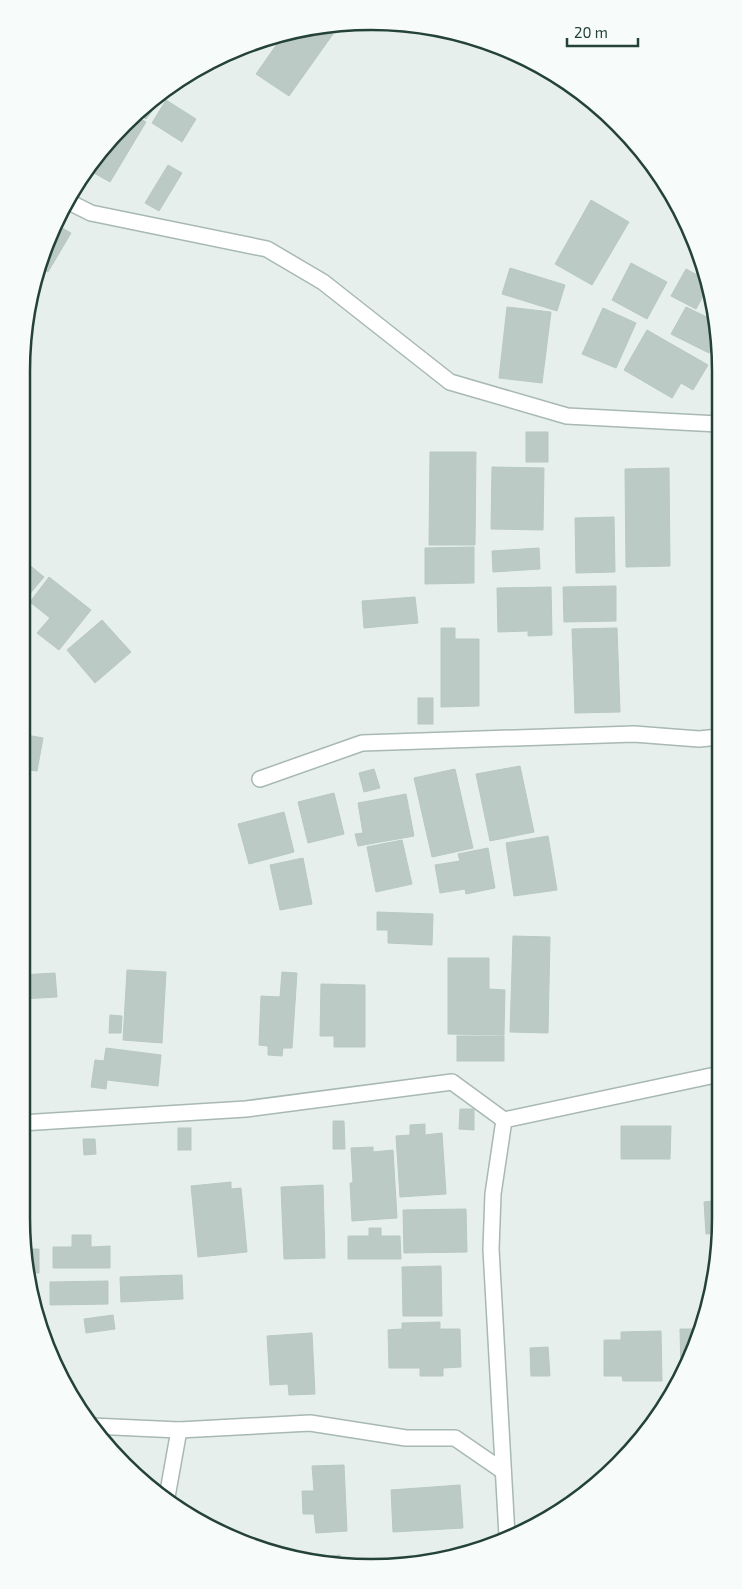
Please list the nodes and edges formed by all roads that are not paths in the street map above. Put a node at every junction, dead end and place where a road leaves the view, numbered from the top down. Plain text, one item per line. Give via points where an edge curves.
1 (74, 204) edge
2 (712, 424) edge
3 (712, 738) edge
4 (260, 779) dead end
5 (712, 1076) edge
6 (504, 1120) junction
7 (30, 1122) edge
8 (100, 1426) edge
9 (179, 1430) junction
10 (503, 1471) junction
11 (169, 1493) edge
12 (507, 1531) edge

1 - 2 street via 91,213 267,249 324,282 450,382 566,416
3 - 4 street via 634,734 362,743
5 - 6 street
6 - 7 street via 452,1082 246,1108
6 - 10 street via 493,1194 491,1250
8 - 9 street
9 - 10 street via 310,1423 406,1438 455,1438
9 - 11 street
10 - 12 street

